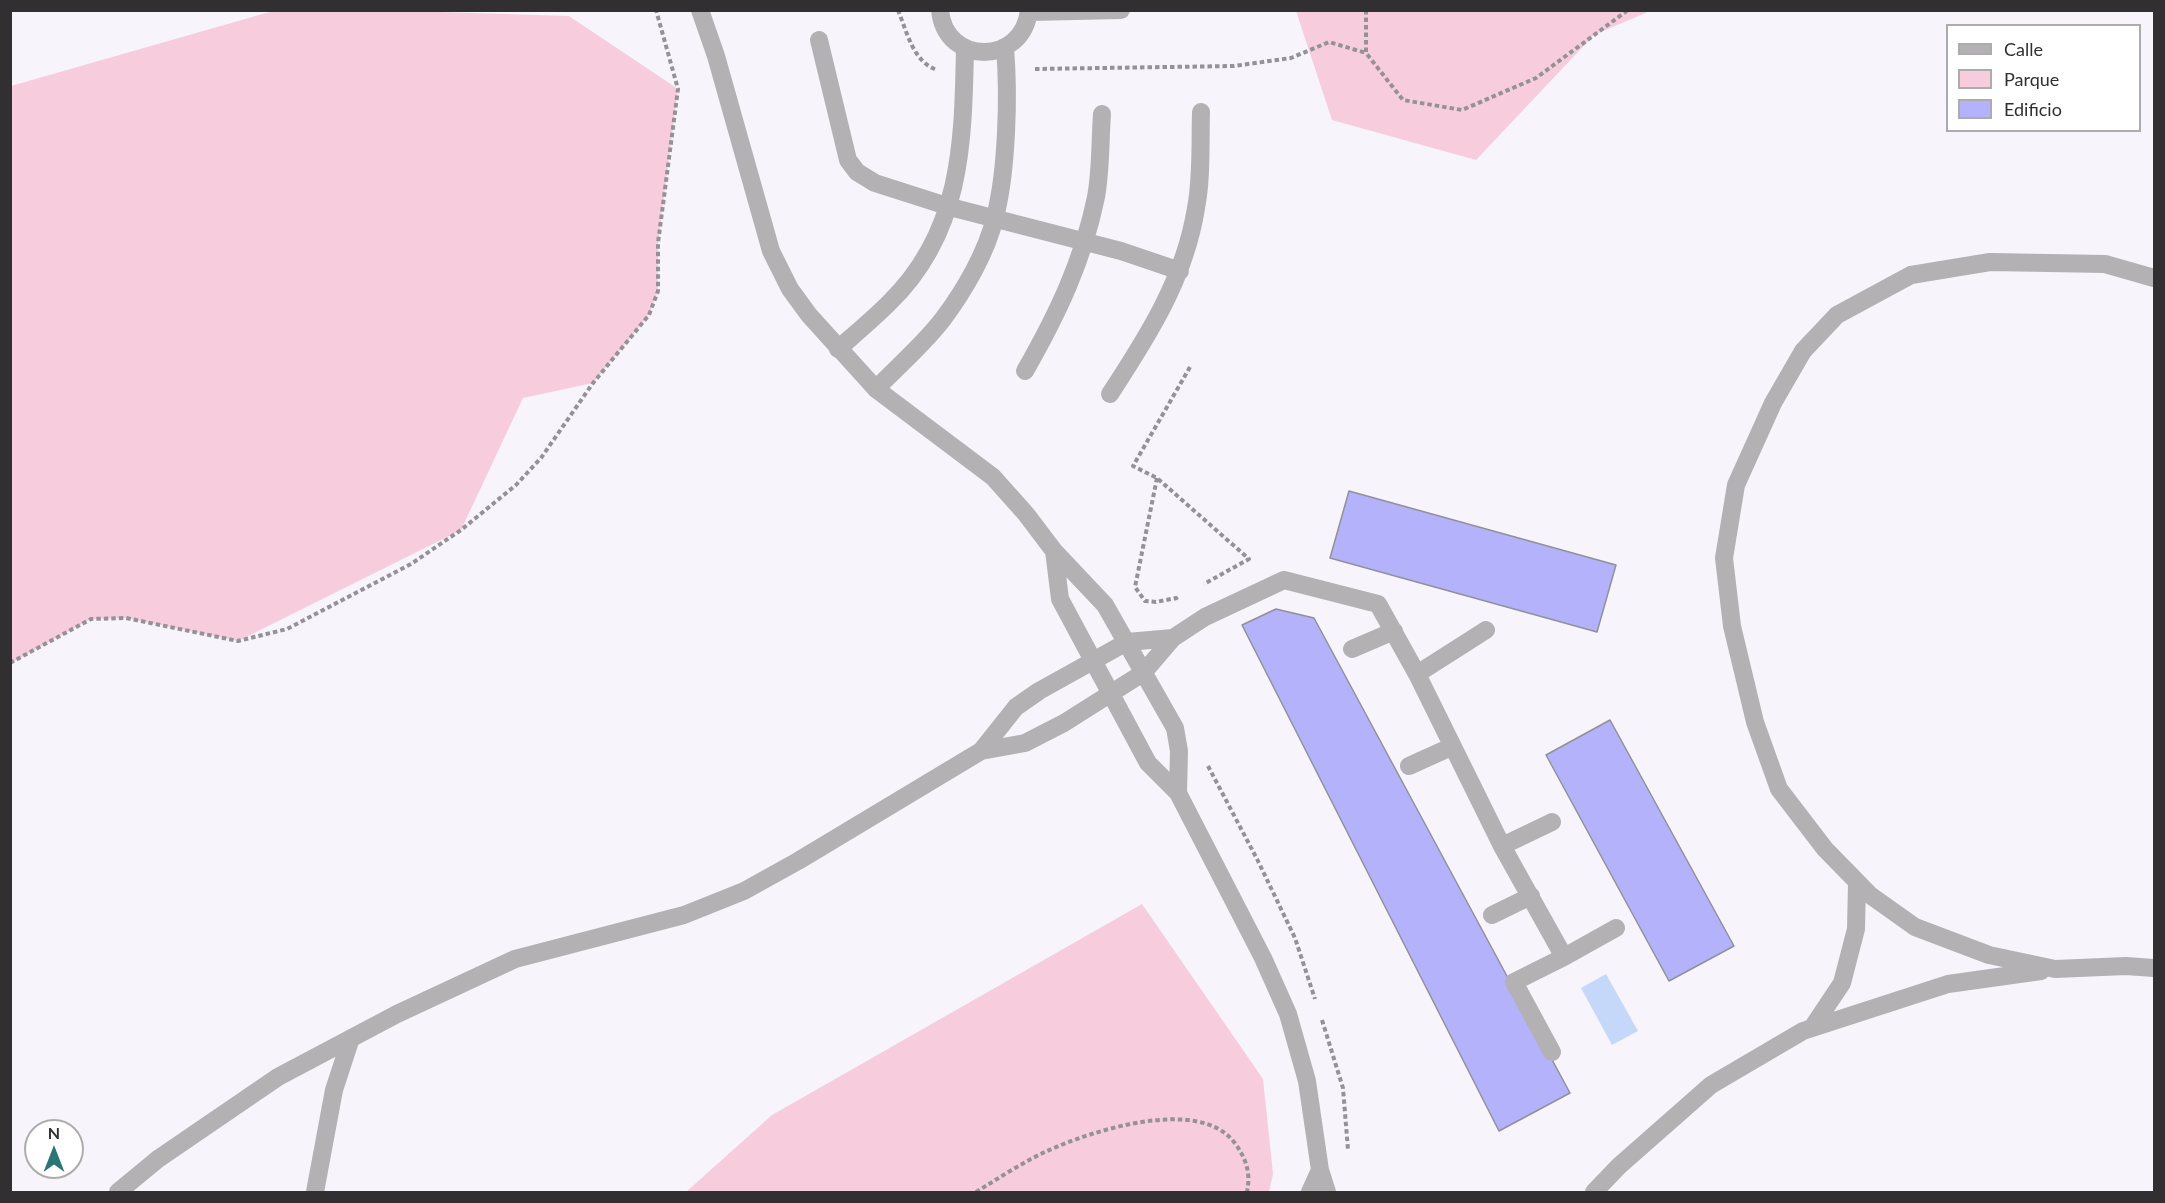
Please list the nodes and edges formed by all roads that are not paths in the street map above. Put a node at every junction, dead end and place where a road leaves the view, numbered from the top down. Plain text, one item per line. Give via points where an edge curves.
1 (700, 10) edge
2 (940, 10) edge
3 (1121, 10) edge
4 (1029, 11) edge
5 (819, 40) dead end
6 (1005, 48) junction
7 (966, 49) junction
8 (1201, 112) dead end
9 (1102, 114) dead end
10 (950, 207) junction
11 (995, 218) junction
12 (1085, 242) junction
13 (1180, 271) junction
14 (2154, 278) edge
15 (838, 349) junction
16 (1025, 371) dead end
17 (876, 389) junction
18 (1110, 393) dead end
19 (1054, 551) junction
20 (1486, 630) dead end
21 (1394, 631) junction
22 (1173, 638) junction
23 (1127, 642) junction
24 (1352, 649) dead end
25 (1092, 661) junction
26 (1143, 673) junction
27 (1417, 675) junction
28 (1110, 694) junction
29 (1451, 747) junction
30 (981, 752) junction
31 (1409, 766) dead end
32 (1178, 793) junction
33 (1552, 822) dead end
34 (1502, 846) junction
35 (1857, 882) junction
36 (1530, 896) junction
37 (1492, 915) dead end
38 (1616, 928) dead end
39 (1564, 957) junction
40 (2055, 969) junction
41 (2154, 969) edge
42 (1812, 1028) junction
43 (351, 1038) junction
44 (1552, 1052) dead end
45 (1320, 1170) junction
46 (118, 1192) edge
47 (315, 1192) edge
48 (1310, 1192) edge
49 (1328, 1192) edge
50 (1594, 1192) edge

1 - 15 street via 771,251 790,289
2 - 7 street via 945,28
3 - 4 street
4 - 6 street via 1026,27
5 - 10 street via 848,160 857,172 875,183
6 - 7 street via 992,53
6 - 11 street via 1003,159
7 - 10 street via 960,158
8 - 13 street via 1197,207
9 - 12 street via 1096,195
10 - 11 street
10 - 15 street via 926,255 891,302
11 - 12 street
11 - 17 street via 978,261 943,320
12 - 13 street
12 - 16 street via 1059,311
13 - 18 street via 1144,342
14 - 35 street via 2105,264 1990,262 1911,275 1837,315 1803,351 1773,403 1736,484 1724,558 1732,626 1755,722 1779,789 1825,849
15 - 17 street
17 - 19 street via 993,477
19 - 23 street via 1105,605
19 - 25 street via 1060,599
20 - 27 street
21 - 22 street via 1378,604 1284,580 1205,617
21 - 24 street
21 - 27 street
22 - 23 street
22 - 26 street
23 - 25 street
23 - 26 street
25 - 28 street
25 - 30 street via 1016,707
26 - 28 street
26 - 32 street via 1175,728
27 - 29 street
28 - 30 street via 1025,744
28 - 32 street via 1148,763
29 - 31 street
29 - 34 street
30 - 43 street via 744,891 684,915 515,959
32 - 45 street via 1288,1014 1307,1081
33 - 34 street
34 - 36 street
35 - 40 street via 1916,927 1989,955
35 - 42 street via 1856,928 1842,983
36 - 37 street
36 - 39 street
38 - 39 street
39 - 44 street via 1514,982
40 - 41 street
40 - 42 street via 1948,984
42 - 50 street via 1711,1085
43 - 46 street via 278,1077 158,1159
43 - 47 street via 334,1090
45 - 48 street
45 - 49 street

